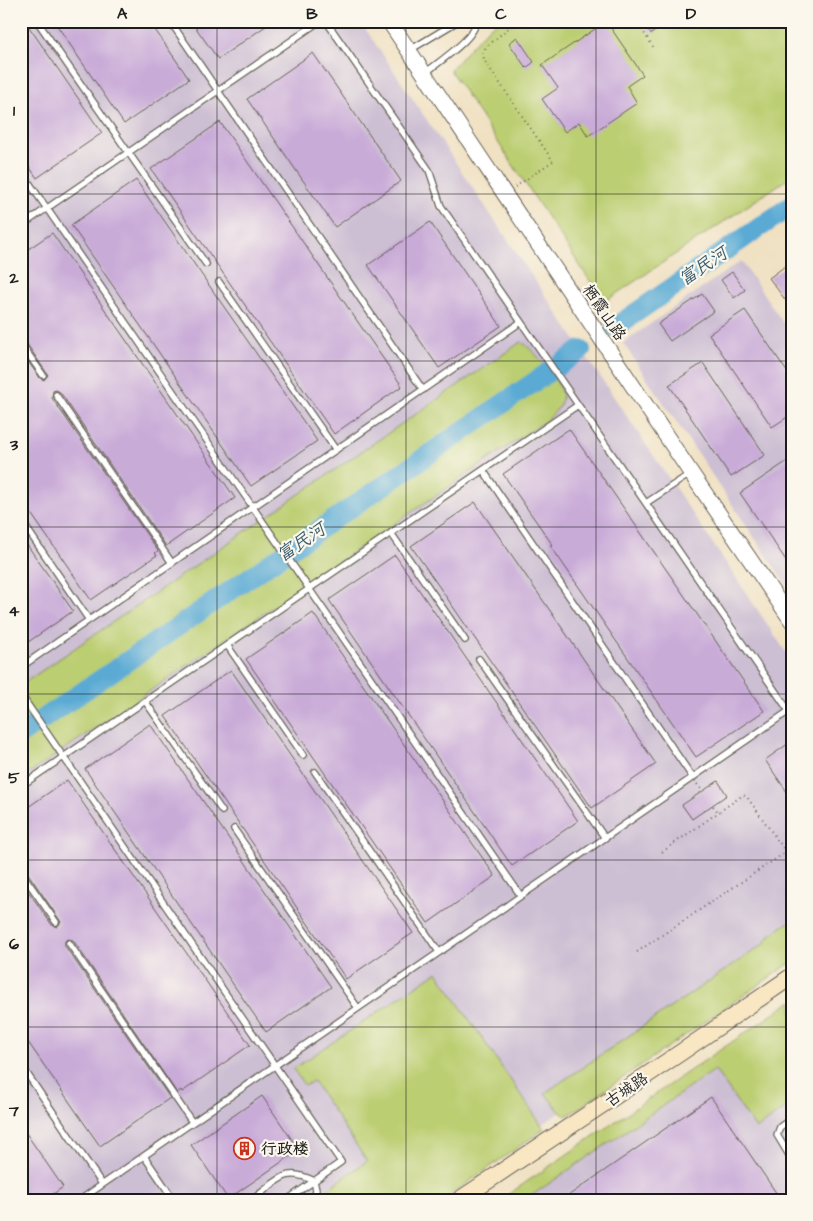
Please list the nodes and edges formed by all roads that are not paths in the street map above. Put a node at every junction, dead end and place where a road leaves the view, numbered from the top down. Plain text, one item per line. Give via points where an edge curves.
1 (37, 21) edge
2 (170, 21) edge
3 (320, 21) edge
4 (326, 21) edge
5 (389, 21) edge
6 (458, 21) edge
7 (476, 21) edge
8 (409, 51) junction
9 (424, 74) junction
10 (218, 91) junction
11 (129, 152) junction
12 (21, 171) edge
13 (47, 208) junction
14 (21, 226) edge
15 (206, 264) dead end
16 (219, 282) dead end
17 (521, 322) junction
18 (21, 344) edge
19 (43, 375) dead end
20 (423, 390) junction
21 (56, 395) dead end
22 (578, 405) junction
23 (336, 450) junction
24 (483, 470) junction
25 (691, 473) junction
26 (646, 504) junction
27 (253, 507) junction
28 (21, 520) edge
29 (391, 533) junction
30 (172, 563) junction
31 (309, 589) junction
32 (89, 620) junction
33 (792, 621) edge
34 (466, 640) dead end
35 (227, 645) junction
36 (479, 659) dead end
37 (21, 666) edge
38 (23, 697) edge
39 (145, 701) junction
40 (790, 713) edge
41 (303, 755) dead end
42 (64, 757) junction
43 (315, 772) dead end
44 (693, 778) junction
45 (21, 786) edge
46 (222, 811) dead end
47 (234, 829) dead end
48 (605, 838) junction
49 (21, 872) edge
50 (521, 896) junction
51 (56, 922) dead end
52 (70, 942) dead end
53 (439, 952) junction
54 (792, 976) edge
55 (792, 988) edge
56 (358, 1008) junction
57 (21, 1065) edge
58 (275, 1065) junction
59 (792, 1118) edge
60 (192, 1122) junction
61 (144, 1156) junction
62 (792, 1160) edge
63 (314, 1181) junction
64 (102, 1184) junction
65 (80, 1200) edge
66 (174, 1200) edge
67 (254, 1200) edge
68 (287, 1200) edge
69 (314, 1200) edge
70 (459, 1200) edge
71 (478, 1200) edge

1 - 11 lane
2 - 10 lane
3 - 10 lane
4 - 17 lane via 429,170 441,206
5 - 8 street, 栖霞山路
6 - 8 lane
7 - 9 lane via 476,26 463,42
8 - 9 street, 栖霞山路
9 - 25 street, 栖霞山路
10 - 11 lane
10 - 20 lane
11 - 13 lane
11 - 15 lane
12 - 13 lane
13 - 14 lane
13 - 27 lane
16 - 23 lane
17 - 20 lane
17 - 22 lane
18 - 19 lane
20 - 23 lane
21 - 30 lane
22 - 24 lane
22 - 26 lane
23 - 27 lane
24 - 29 lane
24 - 44 lane
25 - 26 lane
25 - 33 street, 栖霞山路
26 - 40 lane
27 - 30 lane
27 - 31 lane
28 - 32 lane
29 - 31 lane
29 - 34 lane
30 - 32 lane
31 - 35 lane
31 - 50 lane
32 - 37 lane
35 - 39 lane
35 - 41 lane
36 - 48 lane
38 - 42 lane
39 - 42 lane
39 - 46 lane
40 - 44 lane
42 - 45 lane
42 - 58 lane
43 - 53 lane
44 - 48 lane
47 - 56 lane
48 - 50 lane
49 - 51 lane
50 - 53 lane
52 - 60 lane
53 - 56 lane
54 - 70 main road, 古城路
55 - 71 main road, 古城路
56 - 58 lane
57 - 64 lane
58 - 60 lane
58 - 63 lane via 341,1162
59 - 62 lane via 780,1127 777,1135
60 - 61 lane
61 - 64 lane
61 - 66 lane
63 - 67 lane via 287,1174
63 - 68 lane
63 - 69 lane
64 - 65 lane

